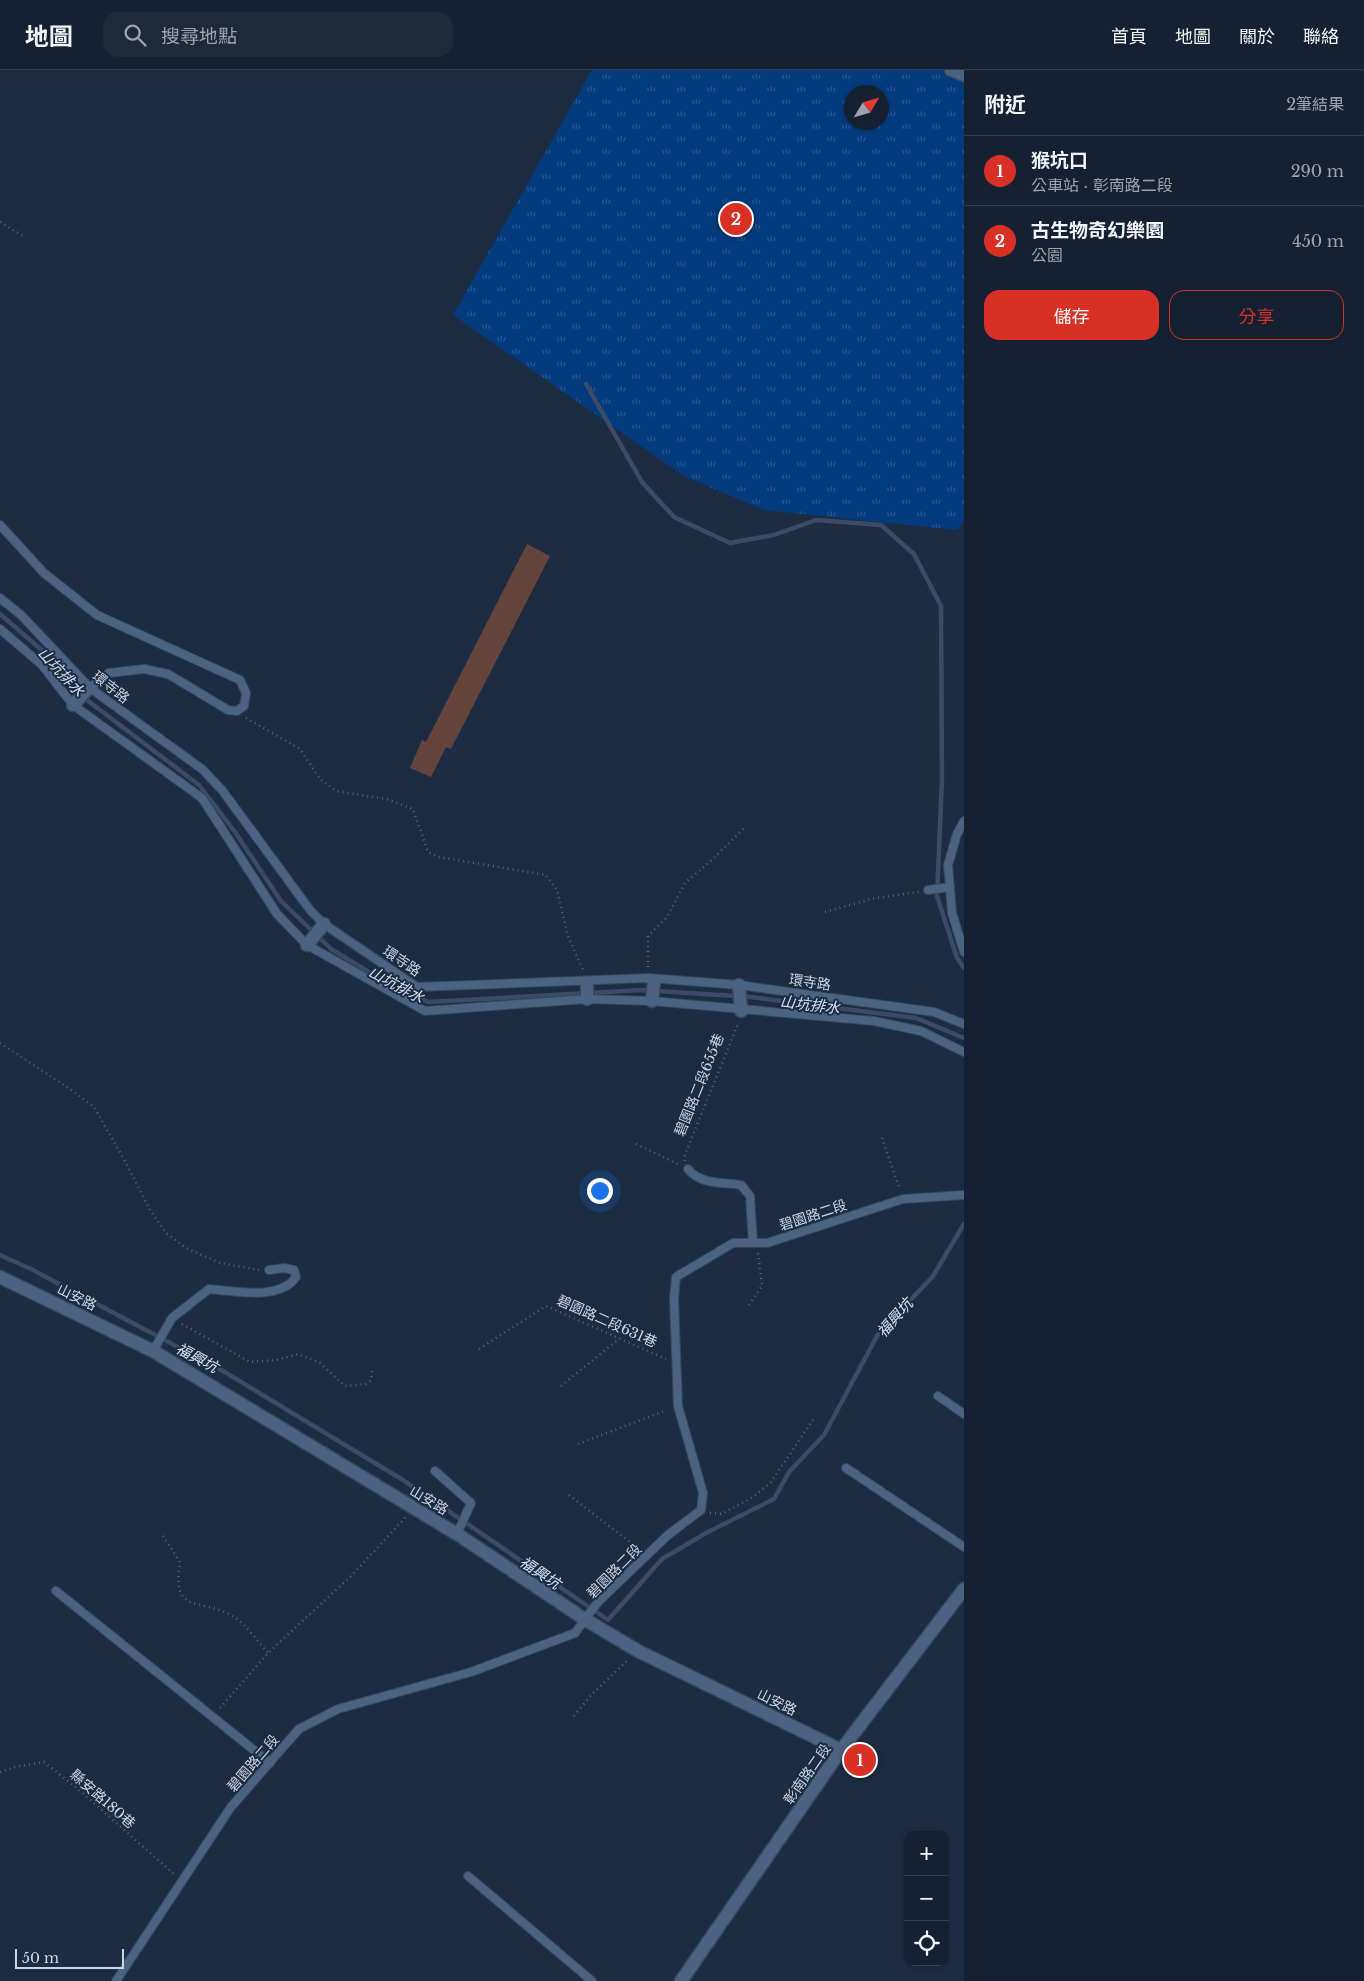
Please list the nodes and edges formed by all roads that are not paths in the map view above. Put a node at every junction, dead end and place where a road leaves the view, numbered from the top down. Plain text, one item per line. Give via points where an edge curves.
1 (951, 70) edge
2 (964, 75) edge
3 (0, 525) edge
4 (0, 598) edge
5 (0, 629) edge
6 (82, 695) junction
7 (964, 821) edge
8 (950, 887) junction
9 (928, 890) road end
10 (314, 936) junction
11 (964, 952) edge
12 (739, 986) junction
13 (652, 989) junction
14 (587, 991) junction
15 (740, 1006) junction
16 (964, 1024) edge
17 (964, 1052) edge
18 (688, 1169) road end
19 (964, 1195) edge
20 (753, 1243) junction
21 (268, 1270) road end
22 (0, 1277) edge
23 (153, 1351) junction
24 (938, 1396) dead end
25 (964, 1414) edge
26 (846, 1468) dead end
27 (435, 1471) dead end
28 (457, 1534) junction
29 (964, 1547) edge
30 (964, 1589) edge
31 (56, 1591) dead end
32 (586, 1620) junction
33 (842, 1750) junction
34 (270, 1763) junction
35 (468, 1876) dead end
36 (116, 1981) edge
37 (592, 1981) edge
38 (680, 1981) edge

1 - 2 street
3 - 6 lane via 44,573 96,615 240,680 246,693 244,706 237,711 228,710 168,674 144,669 109,673
4 - 6 lane, 環寺路 via 20,615
5 - 6 lane, 環寺路
6 - 10 lane, 環寺路 via 202,798 277,914
6 - 10 lane, 環寺路 via 202,768 222,790 310,910
7 - 8 lane via 948,865
8 - 9 lane
8 - 11 lane via 952,913
10 - 14 lane, 環寺路 via 417,987
10 - 14 lane, 環寺路 via 425,1011
12 - 13 lane, 環寺路
12 - 15 street
12 - 16 lane, 環寺路 via 934,1012
13 - 14 lane, 環寺路
13 - 14 lane, 環寺路
13 - 15 lane, 環寺路
15 - 17 lane, 環寺路 via 874,1021 921,1031
18 - 20 lane via 693,1175 710,1182 741,1185 750,1196
19 - 20 lane, 碧園路二段 via 902,1198 767,1243
20 - 32 lane, 碧園路二段 via 733,1243 676,1277 678,1406 703,1493 701,1510 647,1555 598,1602
21 - 23 lane via 294,1270 296,1277 292,1283 275,1290 253,1294 209,1288 172,1318
22 - 23 street, 山安路
23 - 28 street, 山安路
24 - 25 lane
26 - 29 lane
27 - 28 lane via 471,1503
28 - 32 street, 山安路
30 - 33 street, 彰南路二段
31 - 34 lane
32 - 33 street, 山安路 via 638,1651
32 - 34 lane, 碧園路二段 via 575,1634 542,1647 471,1672 338,1710 299,1729
33 - 38 street, 彰南路二段
34 - 36 lane, 碧園路二段 via 231,1807
35 - 37 lane

